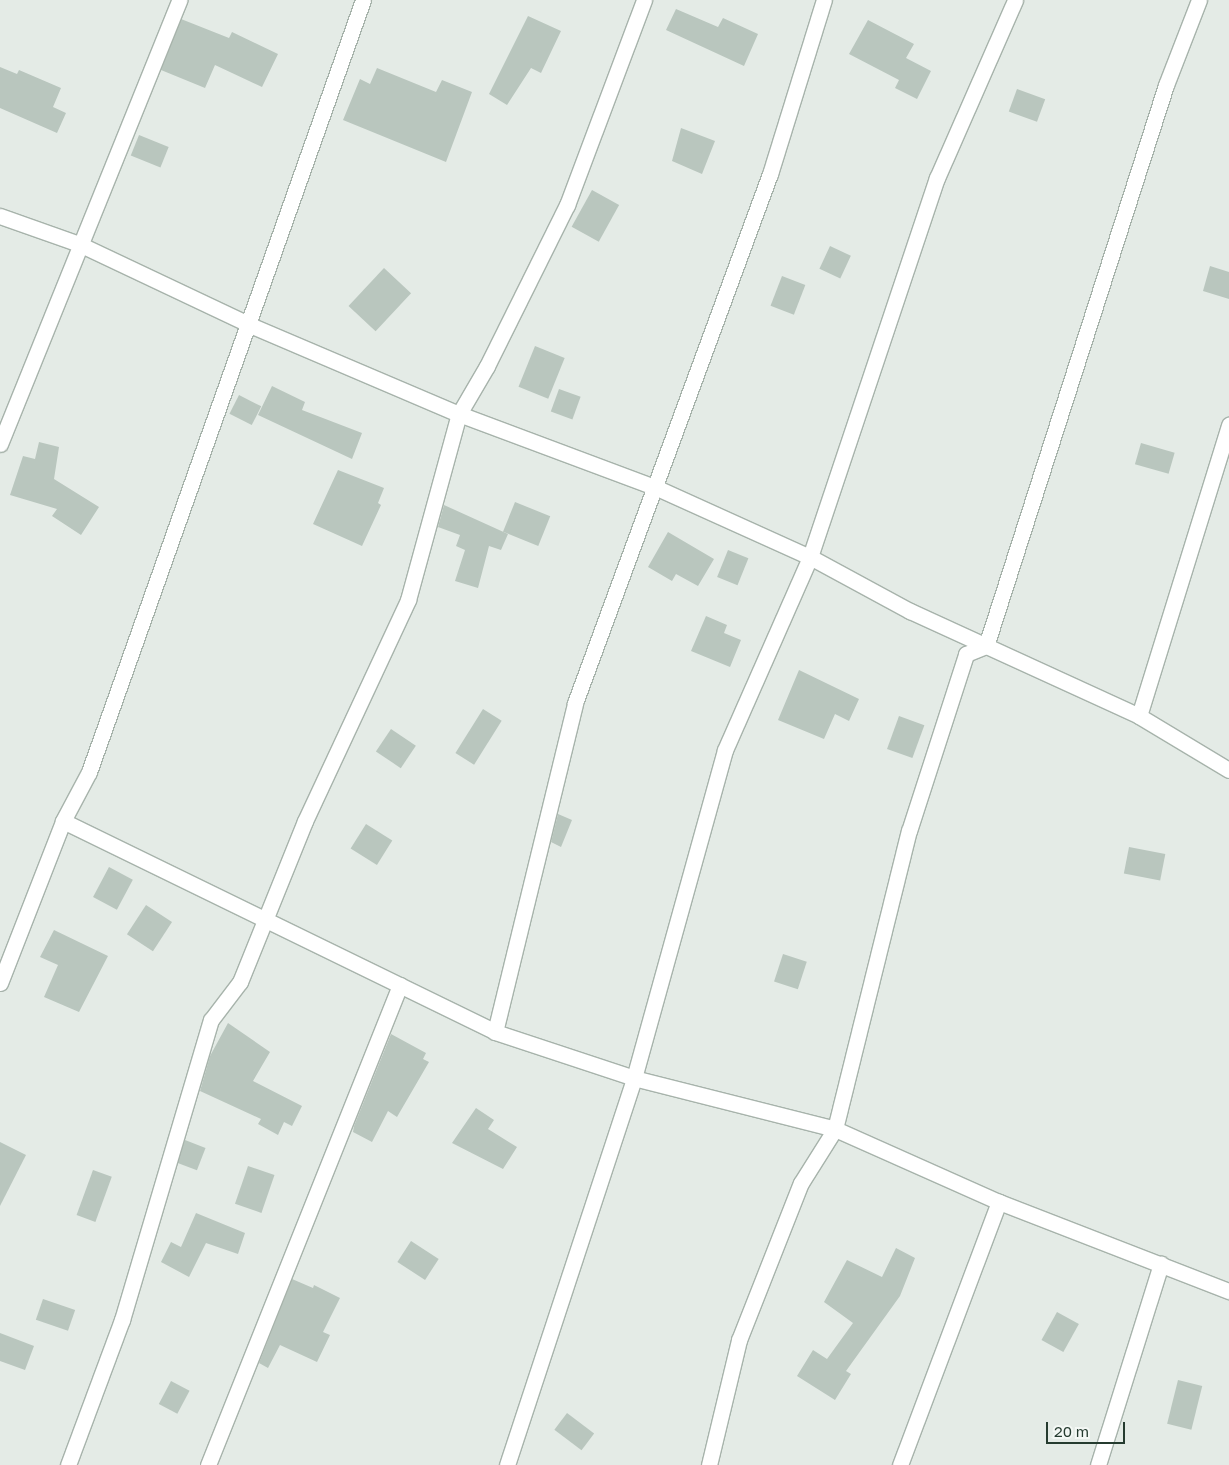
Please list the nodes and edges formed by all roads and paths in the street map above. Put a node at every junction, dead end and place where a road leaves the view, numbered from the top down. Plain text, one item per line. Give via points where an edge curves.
1 (179, 0) edge
2 (363, 0) edge
3 (644, 0) edge
4 (824, 0) edge
5 (1015, 0) edge
6 (1200, 0) edge
7 (0, 216) edge
8 (80, 244) junction
9 (250, 325) junction
10 (459, 414) junction
11 (1229, 425) edge
12 (0, 444) edge
13 (657, 488) junction
14 (810, 557) junction
15 (986, 646) junction
16 (1139, 716) junction
17 (1229, 770) edge
18 (62, 821) junction
19 (267, 919) junction
20 (0, 983) edge
21 (400, 985) junction
22 (495, 1032) junction
23 (634, 1078) junction
24 (836, 1128) junction
25 (999, 1202) junction
26 (1161, 1264) junction
27 (1229, 1291) edge
28 (68, 1465) edge
29 (208, 1465) edge
30 (507, 1465) edge
31 (708, 1465) edge
32 (900, 1465) edge
33 (1098, 1465) edge

1 - 8 street
2 - 9 street
3 - 10 street via 567,205 487,366
4 - 13 street via 770,174
5 - 14 street via 937,178
6 - 15 street via 1166,85
7 - 8 street
8 - 9 street
8 - 12 street
9 - 10 street
9 - 18 street via 89,772
10 - 13 street
10 - 19 street via 408,600 305,821
11 - 16 street
13 - 14 street
13 - 22 street via 575,703
14 - 15 street via 910,612
14 - 23 street via 725,750
15 - 16 street
15 - 24 street via 966,654 909,831
16 - 17 street
18 - 19 street
18 - 20 street
19 - 21 street
19 - 28 street via 240,982 211,1020 122,1320
21 - 22 street
21 - 29 street
22 - 23 street
23 - 24 street
23 - 30 street
24 - 25 street
24 - 31 street via 801,1183 740,1340
25 - 26 street
25 - 32 street
26 - 27 street
26 - 33 street

